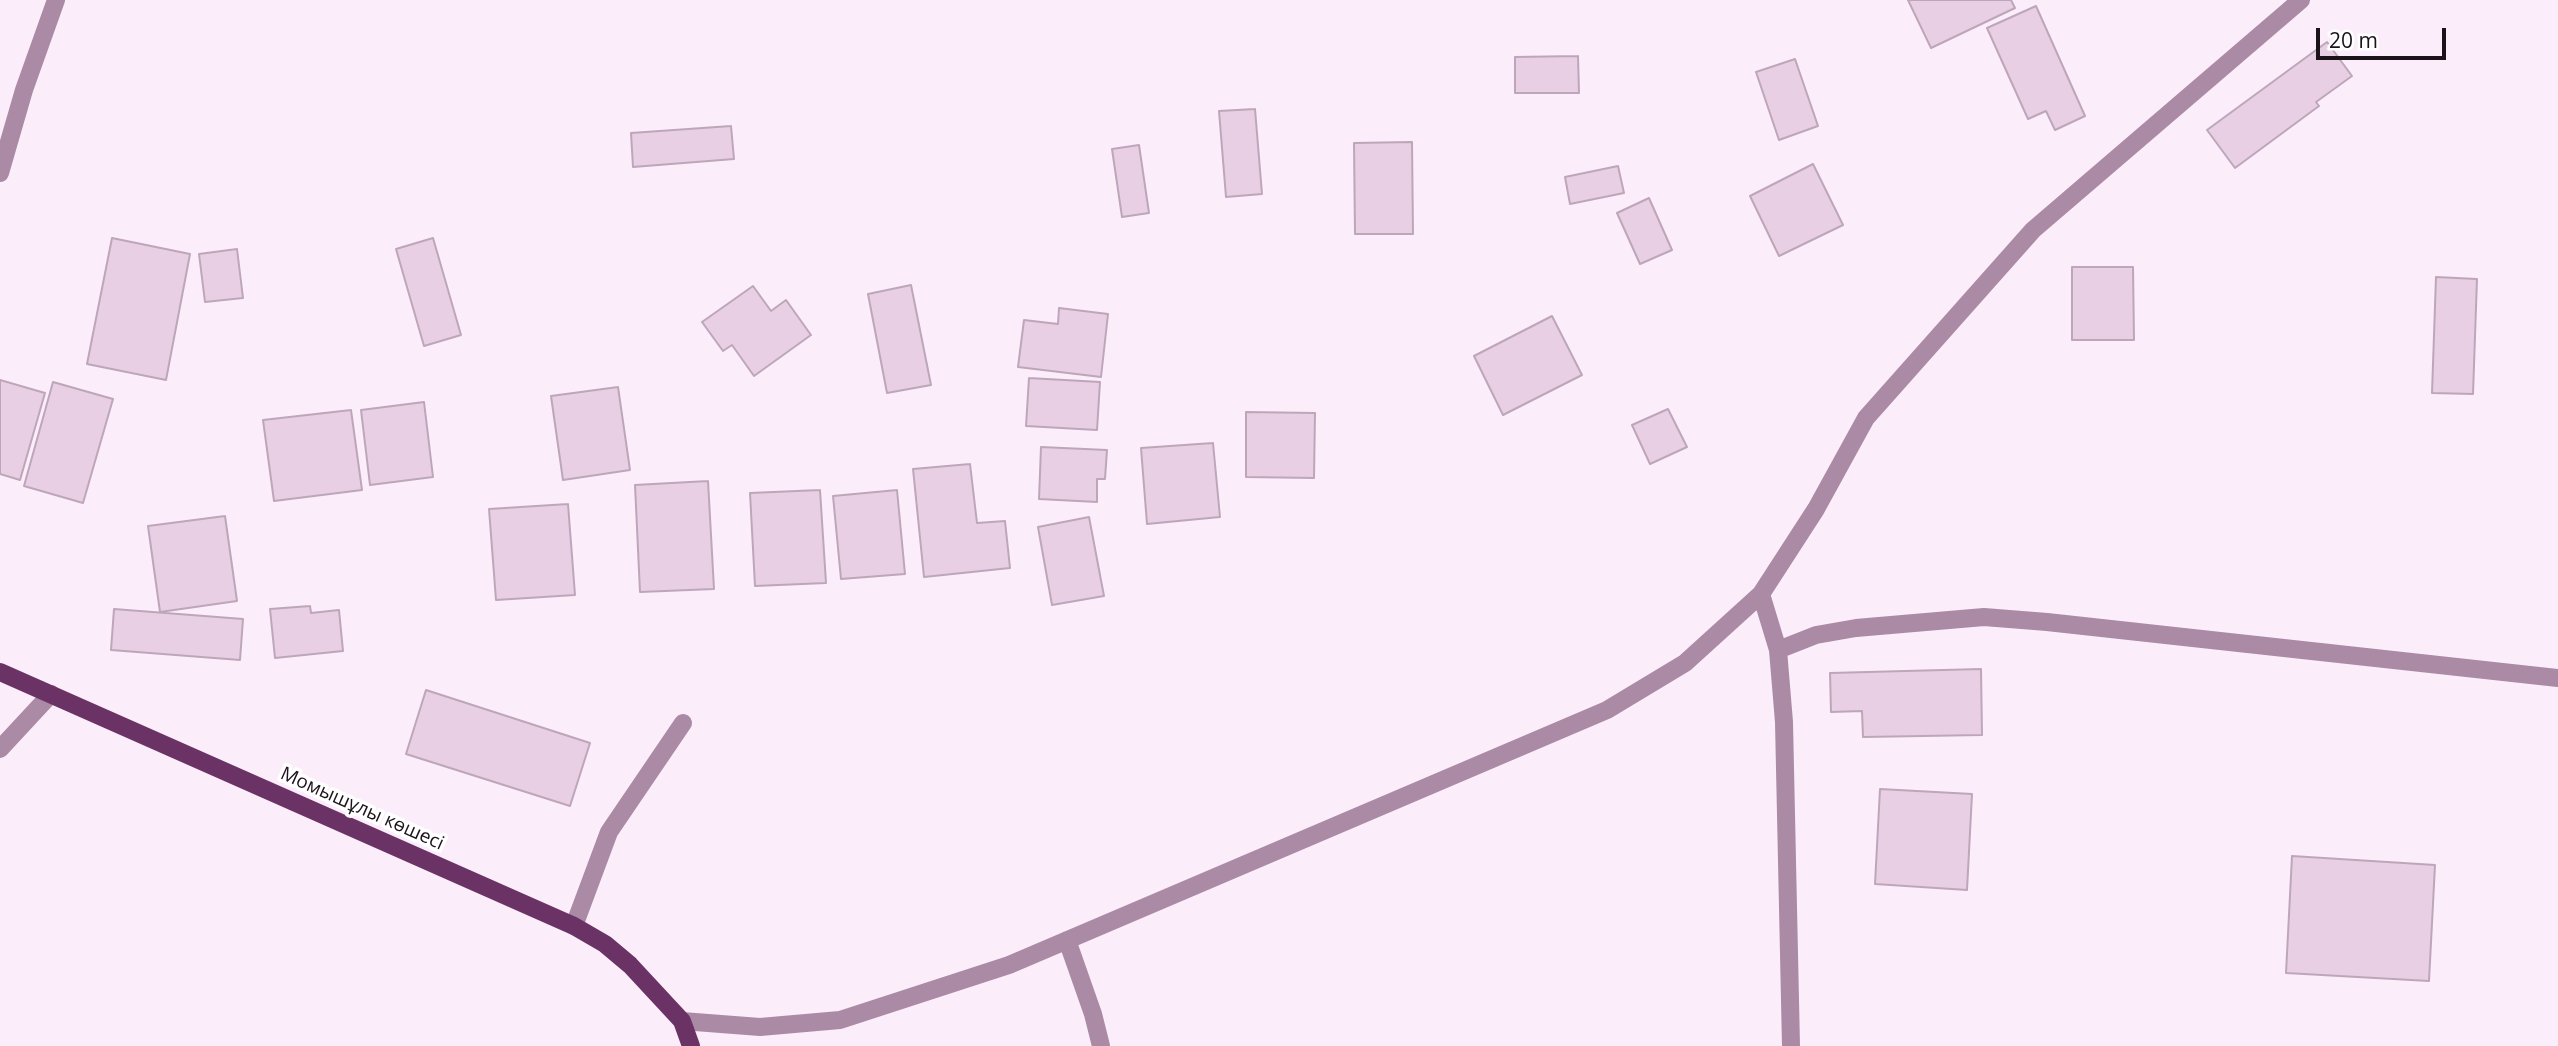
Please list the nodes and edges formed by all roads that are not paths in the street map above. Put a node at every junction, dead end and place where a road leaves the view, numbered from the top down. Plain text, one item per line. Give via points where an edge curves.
1 (55, 0) edge
2 (2301, 0) edge
3 (0, 173) edge
4 (1761, 594) junction
5 (1778, 650) junction
6 (0, 672) edge
7 (2558, 678) edge
8 (51, 694) junction
9 (683, 723) dead end
10 (0, 748) edge
11 (574, 926) junction
12 (1066, 940) junction
13 (682, 1021) junction
14 (691, 1046) edge
15 (1101, 1046) edge
16 (1791, 1046) edge

1 - 3 street
2 - 4 street via 2033,230 1866,418 1816,509
4 - 5 street
4 - 12 street via 1685,663 1607,710
5 - 7 street via 1816,635 1856,628 1984,617
5 - 16 street via 1784,722
6 - 8 main road, Момышұлы көшесі
8 - 10 street
8 - 11 main road, Момышұлы көшесі
9 - 11 street via 609,832
11 - 13 main road, Момышұлы көшесі via 630,965
12 - 13 street via 1009,965 840,1020 760,1027
12 - 15 street
13 - 14 main road

